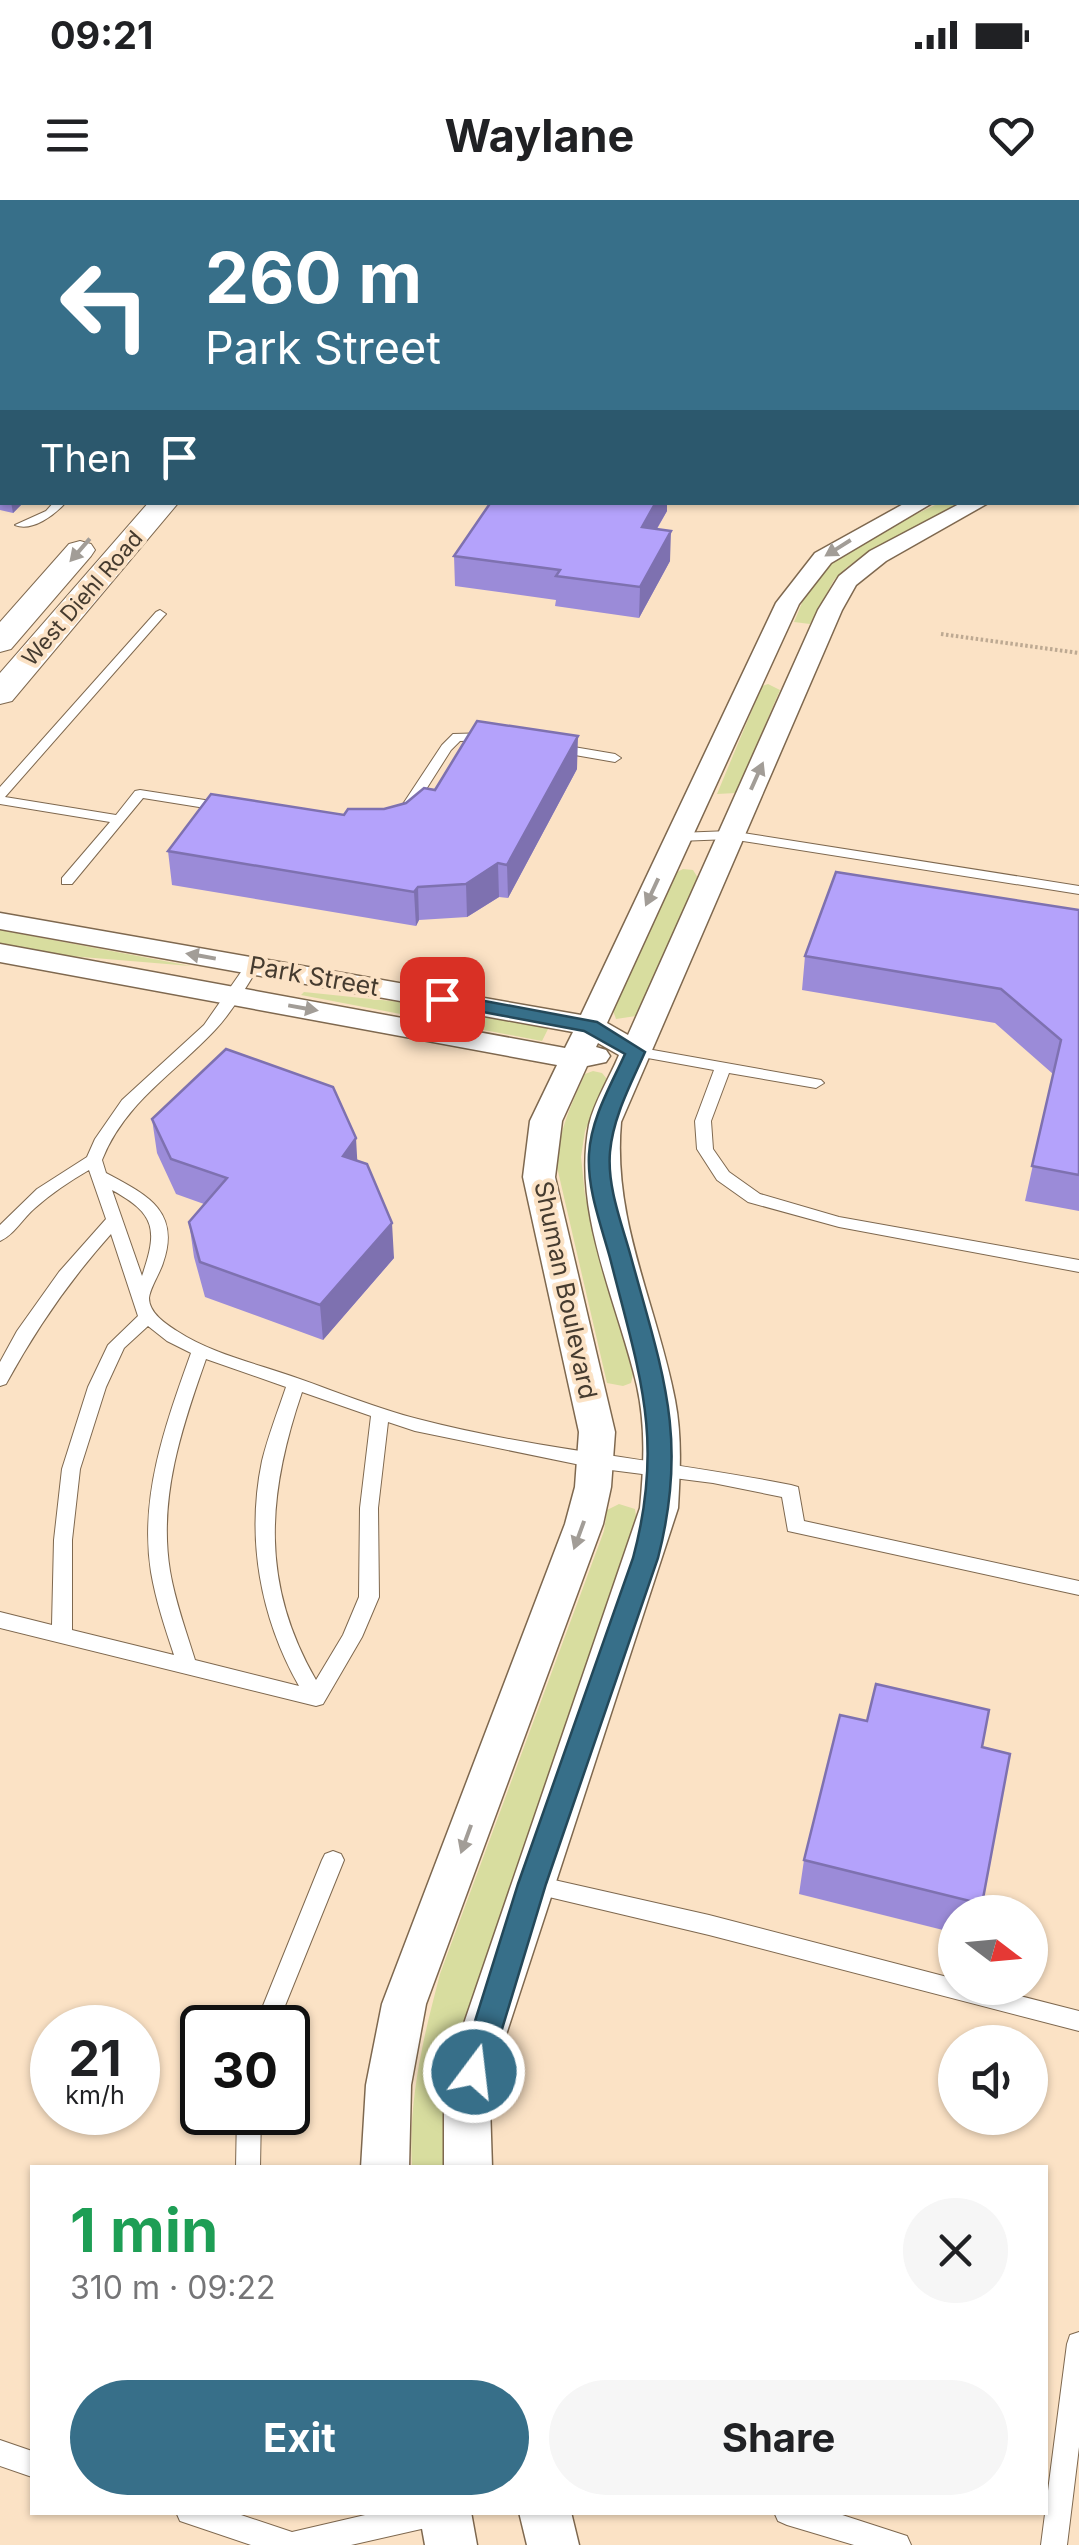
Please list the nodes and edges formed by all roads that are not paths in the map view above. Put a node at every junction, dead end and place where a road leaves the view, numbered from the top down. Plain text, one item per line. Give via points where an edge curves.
1 (57, 505) edge
2 (161, 505) edge
3 (918, 505) edge
4 (974, 505) edge
5 (30, 507) dead end
6 (98, 530) dead end
7 (40, 597) junction
8 (79, 602) junction
9 (160, 614) dead end
10 (0, 642) edge
11 (0, 694) edge
12 (500, 739) edge
13 (545, 746) edge
14 (615, 758) dead end
15 (0, 798) edge
16 (238, 809) edge
17 (118, 819) junction
18 (392, 826) edge
19 (730, 835) junction
20 (678, 836) junction
21 (67, 881) dead end
22 (1079, 890) edge
23 (0, 921) edge
24 (0, 953) edge
25 (253, 965) junction
26 (234, 995) junction
27 (590, 1026) junction
28 (636, 1052) junction
29 (574, 1059) junction
30 (723, 1067) junction
31 (816, 1083) dead end
32 (96, 1168) junction
33 (114, 1220) junction
34 (0, 1236) edge
35 (1079, 1266) edge
36 (144, 1308) junction
37 (201, 1350) junction
38 (0, 1380) edge
39 (296, 1384) junction
40 (380, 1412) junction
41 (595, 1460) junction
42 (662, 1468) junction
43 (1079, 1588) edge
44 (0, 1620) edge
45 (62, 1635) junction
46 (186, 1666) junction
47 (316, 1698) junction
48 (333, 1860) dead end
49 (532, 1884) junction
50 (273, 2005) edge
51 (1079, 2021) edge
52 (249, 2135) edge
53 (248, 2165) edge
54 (385, 2165) edge
55 (468, 2165) edge
56 (1079, 2344) edge
57 (1073, 2452) edge
58 (0, 2453) edge
59 (30, 2463) edge
60 (198, 2515) edge
61 (428, 2515) edge
62 (443, 2515) edge
63 (547, 2515) edge
64 (797, 2515) edge
65 (451, 2545) edge
66 (553, 2545) edge
67 (898, 2545) edge
68 (1054, 2545) edge

1 - 5 lane via 21,525
2 - 8 street, West Diehl Road
3 -> 20 street, Shuman Boulevard via 846,543 809,572 788,603
19 -> 4 street via 847,582 878,556
6 -> 7 street, West Diehl Road
7 - 8 lane
7 - 10 street, West Diehl Road
8 - 11 street, West Diehl Road
9 - 15 lane
12 - 18 lane via 457,737
13 - 14 lane
15 - 17 lane
16 - 17 lane via 140,794
17 - 21 lane
19 - 20 lane
19 - 22 lane
19 - 28 street
20 -> 27 street, Shuman Boulevard
25 -> 23 street, Park Street
24 - 26 street, Park Street
25 - 26 lane
25 - 27 street, Park Street
26 -> 29 street, Park Street
26 - 32 lane via 102,1134
27 - 28 street, Park Street
27 - 29 street, Shuman Boulevard
28 - 29 street, Park Street
28 - 30 lane
28 - 42 street via 605,1122 599,1155 602,1190 655,1388
29 - 41 street, Shuman Boulevard via 546,1121 539,1177 596,1432
30 - 31 lane
30 - 35 lane via 703,1122 705,1149 723,1176 754,1198 839,1222
32 - 33 lane
32 - 34 lane via 52,1184
32 - 36 lane via 152,1208 162,1223
33 - 36 lane
33 - 38 lane via 58,1281
36 - 37 lane via 173,1337
36 - 45 lane via 97,1386 71,1469
37 - 39 lane
37 - 46 lane via 160,1486 158,1560
39 - 40 lane
39 - 47 lane via 264,1510 270,1587 294,1664
40 - 41 lane
40 - 47 lane via 369,1508 369,1598
41 - 42 lane
41 -> 54 street, Shuman Boulevard via 584,1524 404,2004 385,2102
42 - 43 lane via 791,1492 795,1526
42 - 49 street via 646,1558
44 - 45 lane
45 - 46 lane
46 - 47 lane
48 - 50 lane
49 - 51 lane
49 - 55 street via 481,2041 467,2104
52 - 53 lane
56 - 57 lane
57 - 68 lane
58 - 59 lane
60 - 61 lane via 292,2545
62 - 65 street
63 - 66 street
64 - 67 lane

